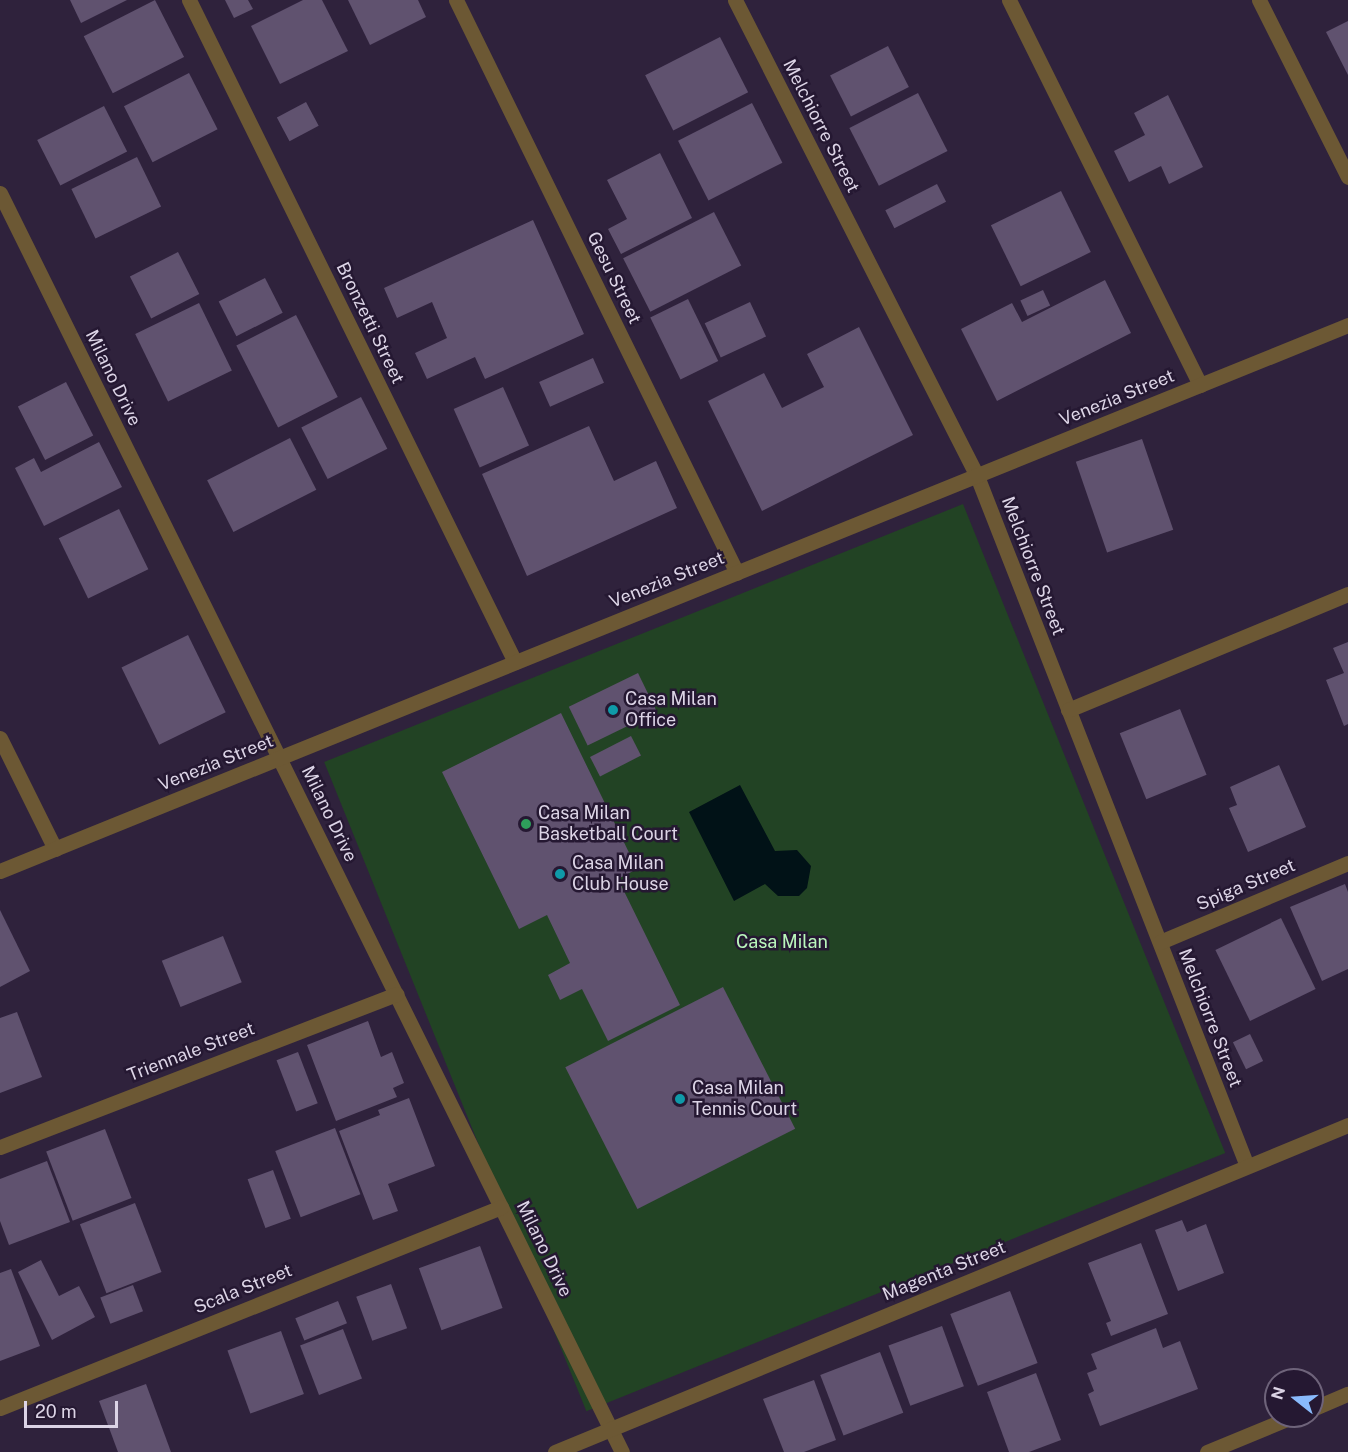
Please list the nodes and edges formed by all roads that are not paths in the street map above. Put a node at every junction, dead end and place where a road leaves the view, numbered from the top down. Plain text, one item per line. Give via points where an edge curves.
1 (189, 0) edge
2 (456, 0) edge
3 (735, 0) edge
4 (1009, 0) edge
5 (1259, 0) edge
6 (1348, 177) edge
7 (0, 193) edge
8 (1348, 325) edge
9 (1200, 385) junction
10 (977, 476) junction
11 (737, 573) junction
12 (1348, 594) edge
13 (515, 662) junction
14 (1068, 710) junction
15 (0, 738) edge
16 (280, 759) junction
17 (55, 849) junction
18 (1348, 863) edge
19 (0, 871) edge
20 (1160, 942) junction
21 (396, 994) junction
22 (1348, 1125) edge
23 (0, 1147) edge
24 (1247, 1166) junction
25 (501, 1207) junction
26 (1348, 1394) edge
27 (1324, 1404) edge
28 (0, 1408) edge
29 (1265, 1428) edge
30 (611, 1430) junction
31 (555, 1452) edge
32 (622, 1452) edge
33 (1207, 1452) edge

1 - 13 street, Bronzetti Street
2 - 11 street, Gesu Street
3 - 10 street, Melchiorre Street
4 - 9 street
5 - 6 street
7 - 16 street, Milano Drive
8 - 9 street, Venezia Street
9 - 10 street, Venezia Street
10 - 11 street, Venezia Street
10 - 14 street, Melchiorre Street
11 - 13 street, Venezia Street
12 - 14 street
13 - 16 street, Venezia Street
14 - 20 street, Melchiorre Street
15 - 17 street
16 - 17 street, Venezia Street
16 - 21 street, Milano Drive
17 - 19 street, Venezia Street
18 - 20 street, Spiga Street
20 - 24 street, Melchiorre Street
21 - 23 street, Triennale Street
21 - 25 street, Milano Drive
22 - 24 street, Magenta Street
24 - 30 street, Magenta Street
25 - 28 street, Scala Street
25 - 30 street, Milano Drive
26 - 27 street
29 - 33 street
30 - 31 street, Magenta Street
30 - 32 street, Milano Drive

